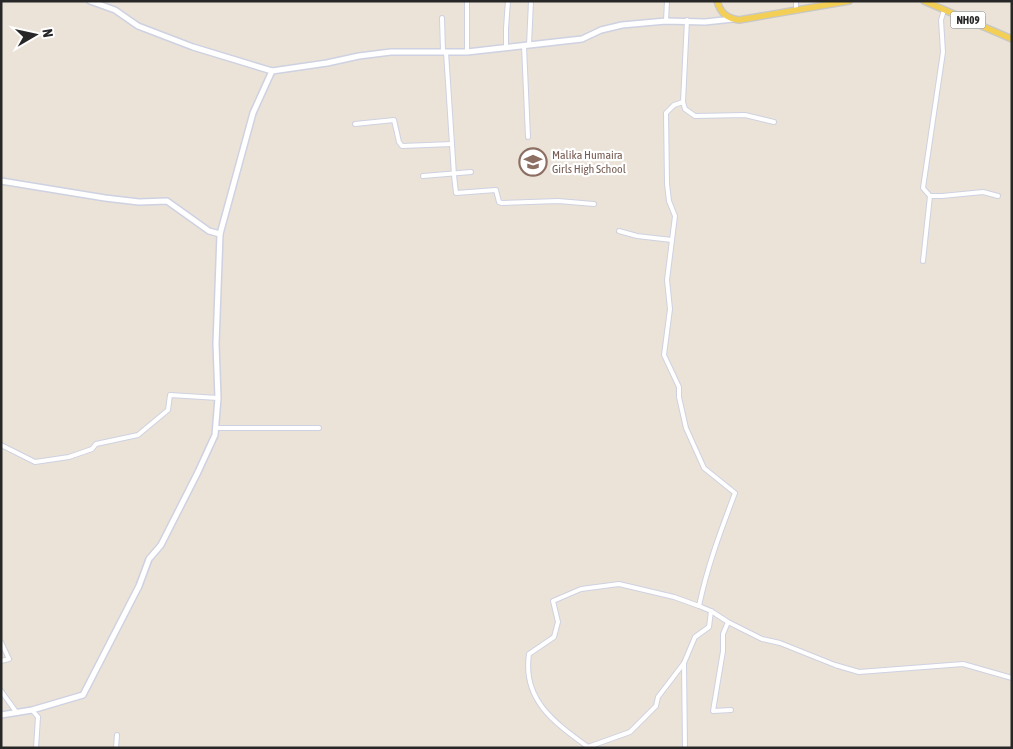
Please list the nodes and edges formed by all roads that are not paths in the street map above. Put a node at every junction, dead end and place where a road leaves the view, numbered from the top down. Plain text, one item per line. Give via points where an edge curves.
1 (90, 1) edge
2 (468, 1) edge
3 (508, 1) edge
4 (531, 1) edge
5 (667, 1) edge
6 (717, 1) edge
7 (796, 1) edge
8 (849, 1) edge
9 (924, 1) edge
10 (944, 10) junction
11 (796, 11) junction
12 (442, 18) dead end
13 (734, 19) junction
14 (687, 20) junction
15 (666, 21) junction
16 (1012, 39) edge
17 (526, 46) junction
18 (506, 48) junction
19 (444, 52) junction
20 (467, 52) junction
21 (272, 71) junction
22 (683, 102) junction
23 (774, 122) dead end
24 (355, 124) dead end
25 (528, 137) dead end
26 (452, 144) junction
27 (471, 172) dead end
28 (454, 175) junction
29 (423, 176) dead end
30 (1, 181) edge
31 (930, 196) junction
32 (998, 196) dead end
33 (594, 204) dead end
34 (619, 231) dead end
35 (220, 234) junction
36 (672, 240) junction
37 (923, 261) dead end
38 (218, 398) junction
39 (216, 428) junction
40 (319, 428) dead end
41 (1, 445) edge
42 (699, 606) junction
43 (711, 611) junction
44 (728, 622) junction
45 (1, 642) edge
46 (1, 662) edge
47 (684, 663) junction
48 (1012, 678) edge
49 (1, 690) edge
50 (32, 710) junction
51 (731, 710) dead end
52 (17, 713) junction
53 (1, 716) edge
54 (117, 735) dead end
55 (36, 748) edge
56 (116, 748) edge
57 (685, 748) edge

1 - 21 street via 116,10 138,26 193,48
2 - 20 street
3 - 18 street
4 - 17 street
5 - 15 street
6 - 13 main road via 720,10
7 - 11 street
8 - 11 main road
9 - 10 main road, NH09
10 - 16 main road, NH09
10 - 31 street via 941,20 943,52 923,188
11 - 13 main road
12 - 19 street
13 - 14 street
14 - 15 street
14 - 22 street
15 - 17 street via 622,25 582,39
17 - 18 street
17 - 25 street
18 - 20 street
19 - 20 street
19 - 21 street via 391,52
19 - 26 street
21 - 35 street via 253,113
22 - 23 street via 685,109 695,116 745,115
22 - 36 street via 666,113 667,184 675,216
24 - 26 street via 394,120 402,146
26 - 28 street
27 - 28 street
28 - 29 street
28 - 33 street via 456,193 496,190 499,202 558,200
30 - 35 street via 105,198 167,201 209,231
31 - 32 street via 983,192
31 - 37 street
34 - 36 street
35 - 38 street via 216,344
36 - 42 street via 667,280 670,309 664,355 679,387 686,428 704,468 735,493
38 - 39 street
38 - 41 street via 170,395 168,410 138,435 96,444 92,449 69,457 35,462
39 - 40 street
39 - 50 street via 198,472 161,545 150,559 83,695
42 - 43 street
42 - 47 street via 619,584 581,588 553,601 558,622 554,637 529,654 527,668 529,685 541,706 560,726 588,746 630,732 656,706 658,698
43 - 44 street
43 - 47 street via 709,627 696,637
44 - 48 street via 762,639 780,642 859,672 963,664
44 - 51 street via 723,634 713,711
45 - 46 street via 8,659
47 - 57 street
49 - 52 street
50 - 52 street
50 - 55 street via 38,717
52 - 53 street
54 - 56 street

